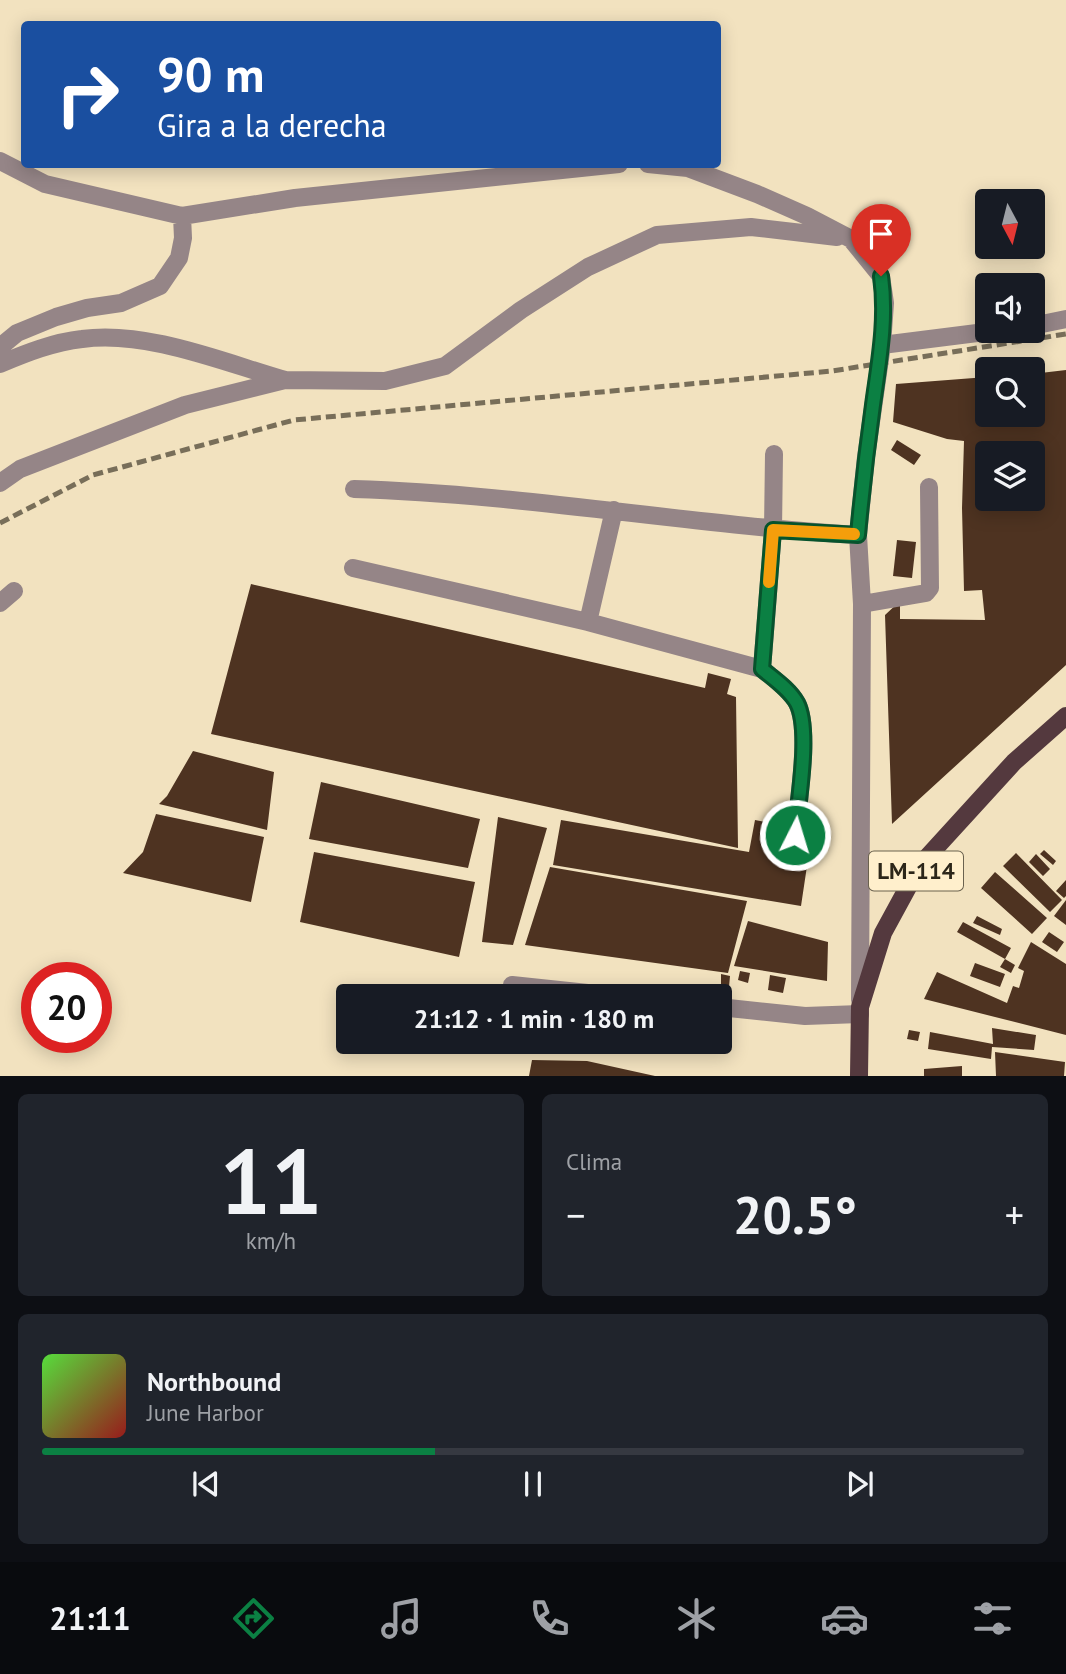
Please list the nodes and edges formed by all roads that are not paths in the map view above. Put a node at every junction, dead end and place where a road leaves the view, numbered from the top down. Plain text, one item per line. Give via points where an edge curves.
1 (0, 161) edge
2 (581, 168) edge
3 (688, 168) edge
4 (181, 216) junction
5 (851, 239) junction
6 (1066, 319) edge
7 (1045, 323) edge
8 (975, 333) edge
9 (882, 345) junction
10 (0, 347) edge
11 (0, 364) edge
12 (285, 380) junction
13 (774, 454) dead end
14 (0, 483) edge
15 (929, 487) dead end
16 (354, 489) dead end
17 (614, 510) junction
18 (773, 530) junction
19 (858, 535) junction
20 (353, 568) dead end
21 (862, 604) junction
22 (588, 622) junction
23 (762, 669) junction
24 (1066, 716) edge
25 (795, 835) dead end
26 (732, 1008) edge
27 (860, 1011) junction
28 (859, 1076) edge

1 - 4 street via 46,184
2 - 4 street via 295,198
3 - 5 street via 757,194
4 - 10 street via 179,258 160,286 121,303 56,317 17,333
5 - 9 street via 881,276 885,303
5 - 12 street via 751,227 657,235 588,267 445,366 385,381
6 - 7 street
8 - 9 street
9 - 19 street
11 - 12 street via 82,338 129,339
12 - 14 street via 185,405 20,469
13 - 18 street
15 - 21 street via 930,588 926,593
16 - 17 street via 435,491
17 - 18 street
17 - 22 street
18 - 19 street
18 - 23 street
19 - 21 street
20 - 22 street
21 - 27 street
22 - 23 street
23 - 25 street via 797,703 802,719
24 - 27 main road, LM-114 via 1014,762 920,865 883,933
26 - 27 street via 805,1016
27 - 28 main road, LM-114

